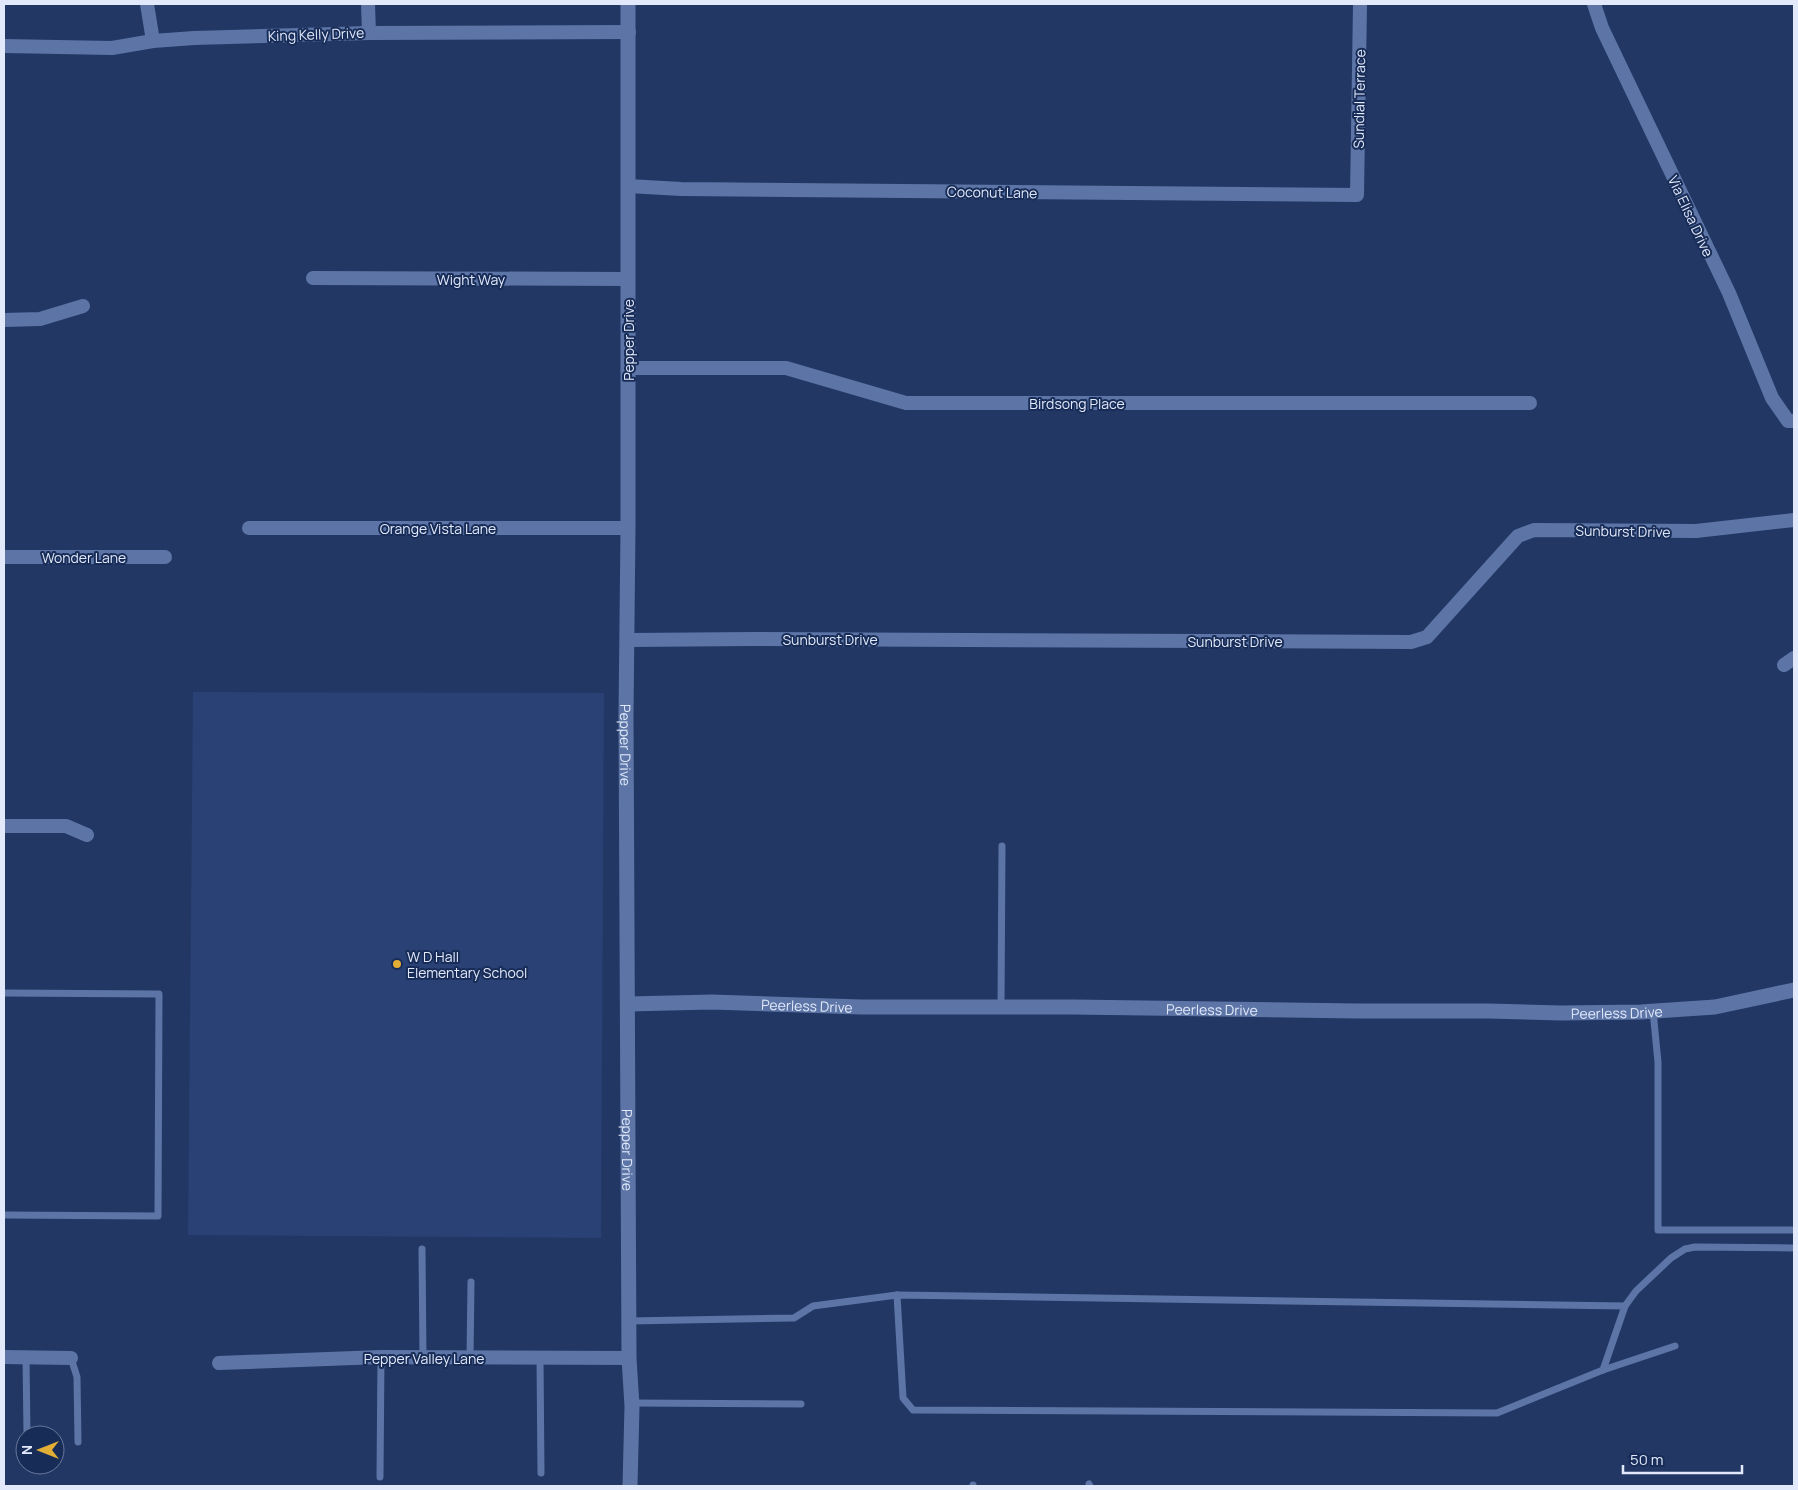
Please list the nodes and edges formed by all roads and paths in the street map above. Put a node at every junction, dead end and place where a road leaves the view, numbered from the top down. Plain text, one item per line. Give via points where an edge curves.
1 (147, 4) edge
2 (368, 4) edge
3 (628, 4) edge
4 (1360, 4) edge
5 (1594, 4) edge
6 (629, 32) junction
7 (369, 33) junction
8 (153, 41) junction
9 (4, 46) edge
10 (628, 186) junction
11 (1357, 195) joint
12 (313, 278) dead end
13 (628, 280) junction
14 (83, 306) dead end
15 (4, 320) edge
16 (628, 368) junction
17 (1530, 403) dead end
18 (1794, 422) edge
19 (1794, 520) edge
20 (249, 528) dead end
21 (628, 528) junction
22 (4, 556) edge
23 (165, 557) dead end
24 (628, 640) junction
25 (4, 826) edge
26 (87, 835) dead end
27 (1002, 846) dead end
28 (1794, 990) edge
29 (4, 993) edge
30 (628, 1004) junction
31 (1002, 1007) junction
32 (1653, 1011) junction
33 (4, 1215) edge
34 (1794, 1230) edge
35 (1794, 1248) edge
36 (422, 1249) dead end
37 (471, 1282) dead end
38 (897, 1295) junction
39 (1625, 1306) junction
40 (629, 1321) junction
41 (1674, 1346) dead end
42 (4, 1357) edge
43 (26, 1357) junction
44 (381, 1357) junction
45 (423, 1357) junction
46 (71, 1358) joint
47 (470, 1358) junction
48 (540, 1358) junction
49 (629, 1358) junction
50 (219, 1363) dead end
51 (1603, 1370) junction
52 (631, 1403) junction
53 (801, 1404) dead end
54 (28, 1425) edge
55 (78, 1442) dead end
56 (541, 1473) dead end
57 (380, 1478) dead end
58 (630, 1486) edge

1 - 8 street
2 - 7 street
3 - 6 street, Pepper Drive
4 - 11 street, Sundial Terrace
5 - 18 street, Via Elisa Drive via 1602,28 1730,293 1772,398 1788,421
6 - 7 street, King Kelly Drive
6 - 10 street, Pepper Drive
7 - 8 street, King Kelly Drive
8 - 9 street, King Kelly Drive via 112,48
10 - 11 street, Coconut Lane
10 - 13 street, Pepper Drive
12 - 13 street, Wight Way
13 - 16 street, Pepper Drive
14 - 15 street via 40,319
16 - 17 street, Birdsong Place via 786,368 906,403
16 - 21 street, Pepper Drive
19 - 24 street, Sunburst Drive via 1696,531 1534,530 1518,536 1427,637 1410,642
20 - 21 street, Orange Vista Lane
21 - 24 street, Pepper Drive
22 - 23 street, Wonder Lane
24 - 30 street, Pepper Drive
25 - 26 street via 66,826
27 - 31 lane
28 - 32 street, Peerless Drive via 1715,1007
29 - 33 lane via 159,994 159,1013 158,1216
30 - 31 street, Peerless Drive via 712,1002
30 - 40 street, Pepper Drive
31 - 32 street, Peerless Drive via 1561,1013
32 - 34 lane via 1658,1062 1658,1230
35 - 39 lane via 1695,1246 1685,1249 1636,1291
36 - 45 lane
37 - 47 lane
38 - 39 lane
38 - 40 lane via 812,1306 794,1318
38 - 51 lane via 903,1398 914,1410 1497,1413
39 - 51 lane
40 - 49 street, Pepper Drive
41 - 51 lane
42 - 43 street
43 - 46 street
43 - 54 lane
44 - 45 street, Pepper Valley Lane
44 - 50 street, Pepper Valley Lane
44 - 57 lane
45 - 47 street, Pepper Valley Lane
46 - 55 lane via 77,1377
47 - 48 street, Pepper Valley Lane
48 - 49 street, Pepper Valley Lane
48 - 56 lane
49 - 52 street, Pepper Drive
52 - 53 lane
52 - 58 street, Pepper Drive

